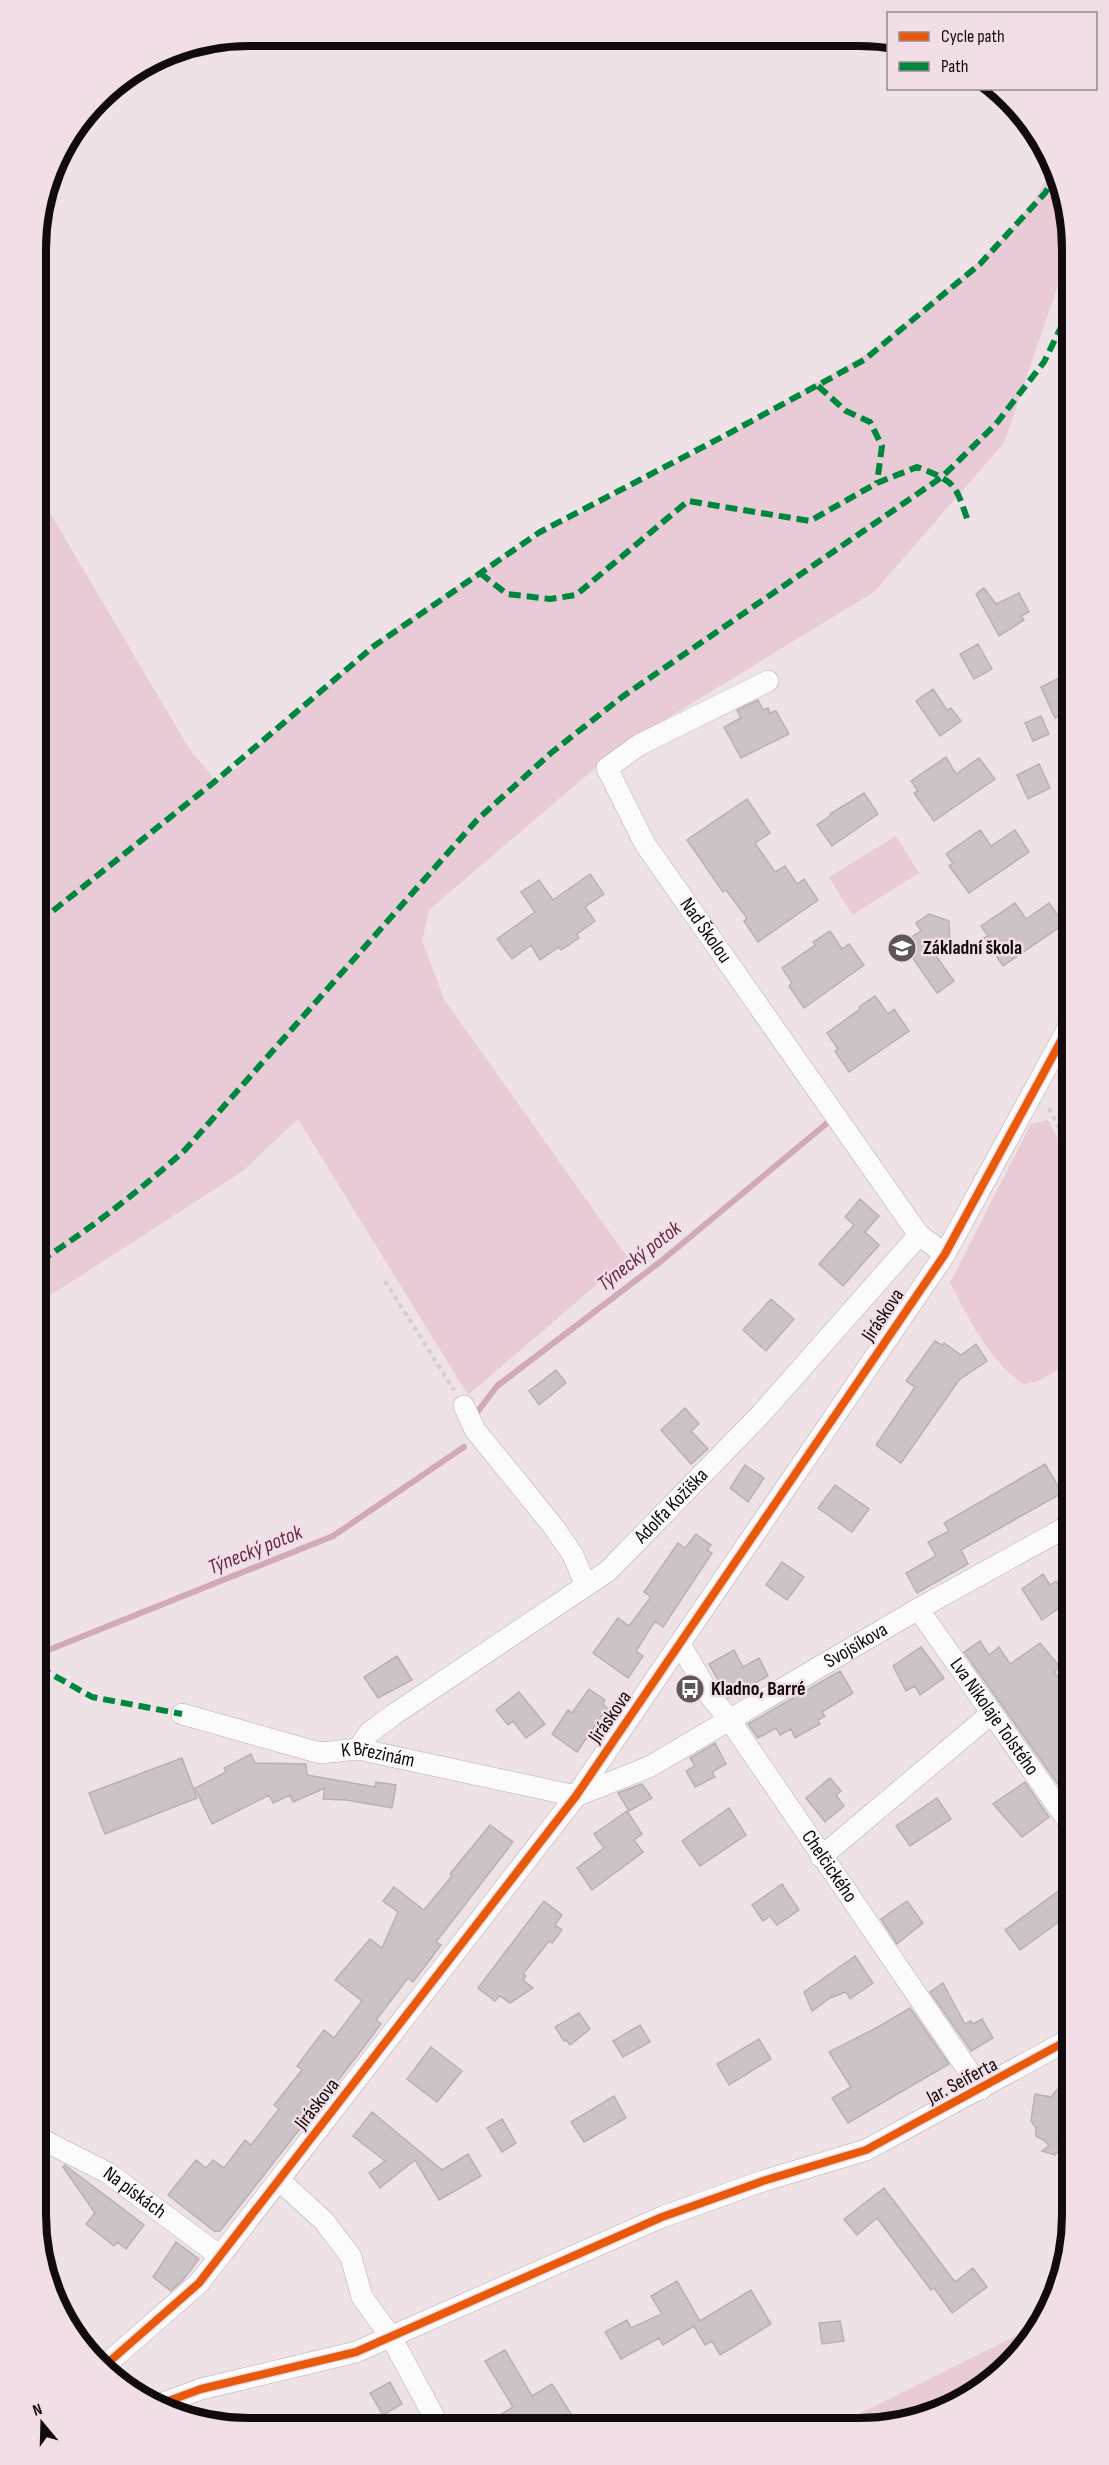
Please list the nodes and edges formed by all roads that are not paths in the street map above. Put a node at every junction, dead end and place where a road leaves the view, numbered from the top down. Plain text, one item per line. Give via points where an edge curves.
1 (768, 681) dead end
2 (1062, 1039) edge
3 (919, 1235) junction
4 (945, 1254) junction
5 (464, 1406) road end
6 (1062, 1529) edge
7 (586, 1586) junction
8 (918, 1609) junction
9 (680, 1644) junction
10 (992, 1713) junction
11 (182, 1714) dead end
12 (729, 1719) junction
13 (358, 1749) junction
14 (576, 1796) junction
15 (1062, 1812) edge
16 (821, 1857) junction
17 (1062, 2044) edge
18 (981, 2089) junction
19 (46, 2142) edge
20 (279, 2180) junction
21 (220, 2256) junction
22 (391, 2337) junction
23 (109, 2362) edge
24 (168, 2401) edge
25 (435, 2418) edge

1 - 3 street, Nad Školou via 639,745 607,768 645,844
2 - 4 street, Jiráskova
3 - 4 street
3 - 7 street, Adolfa Kožíška via 761,1414 608,1571
4 - 9 street, Jiráskova
5 - 7 street via 475,1430 573,1555
6 - 8 street, Svojsíkova
7 - 13 street, Adolfa Kožíška via 385,1721 369,1733
8 - 10 street, Lva Nikolaje Tolstého
8 - 12 street, Svojsíkova
9 - 12 street, Chelčického via 711,1697
9 - 14 street, Jiráskova
10 - 15 street, Lva Nikolaje Tolstého
10 - 16 street
11 - 13 street, K Březinám via 320,1753
12 - 14 street, Svojsíkova via 650,1767
12 - 16 street, Chelčického
13 - 14 street, K Březinám
14 - 20 street, Jiráskova
16 - 18 street, Chelčického
17 - 18 street, Jar. Seiferta
18 - 22 street, Jar. Seiferta via 866,2150 662,2217
19 - 21 street, Na pískách via 108,2173
20 - 21 street, Jiráskova
20 - 22 street via 324,2220 351,2257 362,2296
21 - 23 street, Jiráskova via 199,2283
22 - 24 street, Jar. Seiferta via 356,2352 201,2389
22 - 25 street

